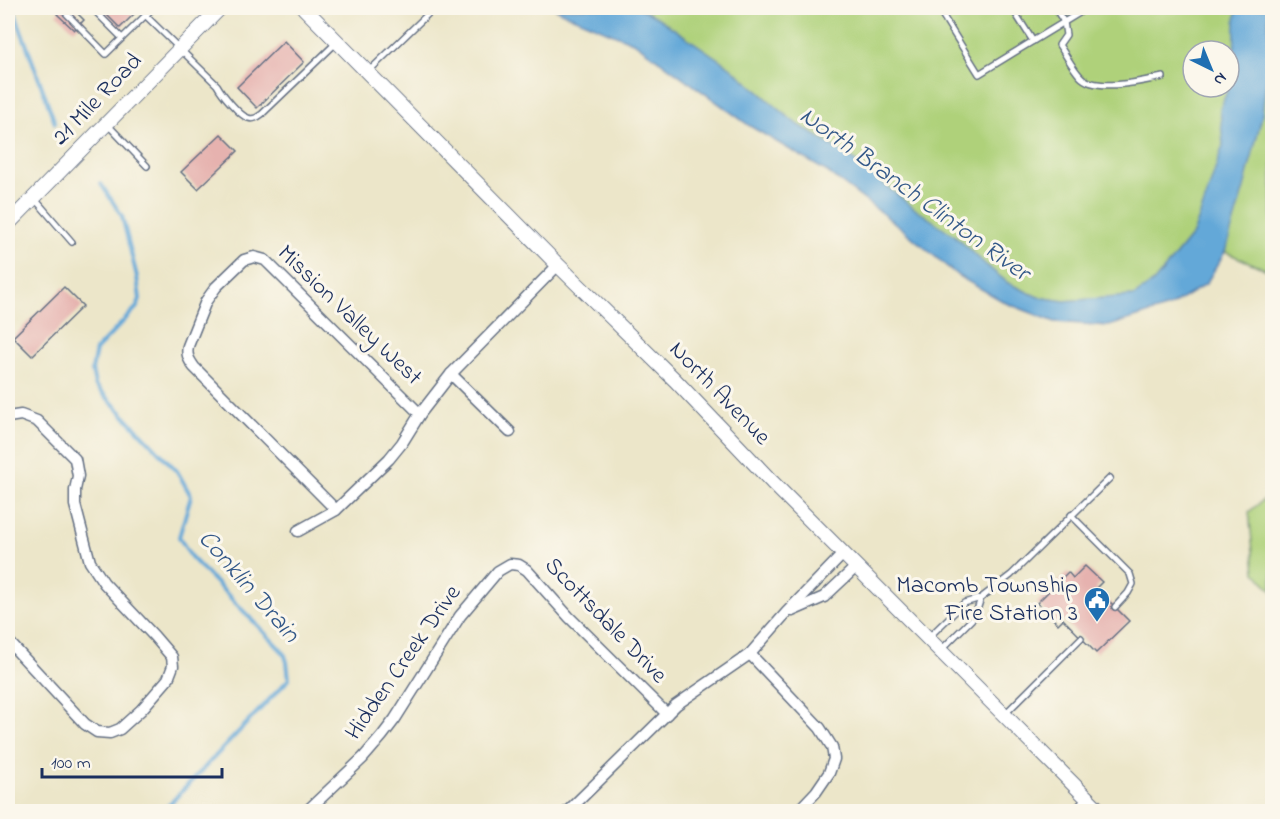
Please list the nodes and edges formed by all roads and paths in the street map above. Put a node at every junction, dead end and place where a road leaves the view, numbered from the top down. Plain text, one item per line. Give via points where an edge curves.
1 (61, 8) edge
2 (92, 8) edge
3 (153, 8) edge
4 (220, 8) edge
5 (304, 8) edge
6 (428, 8) edge
7 (938, 8) edge
8 (1012, 8) edge
9 (1055, 8) edge
10 (1081, 8) edge
11 (145, 15) junction
12 (1064, 22) junction
13 (122, 38) junction
14 (1033, 40) junction
15 (337, 42) junction
16 (180, 49) junction
17 (367, 73) junction
18 (1163, 77) dead end
19 (106, 124) junction
20 (147, 166) dead end
21 (34, 198) junction
22 (8, 224) edge
23 (72, 242) dead end
24 (558, 266) junction
25 (451, 374) junction
26 (420, 414) junction
27 (8, 417) edge
28 (510, 432) dead end
29 (1110, 478) dead end
30 (336, 510) junction
31 (1071, 515) junction
32 (298, 531) dead end
33 (844, 553) junction
34 (510, 564) joint
35 (857, 566) junction
36 (981, 598) junction
37 (1115, 607) dead end
38 (786, 613) junction
39 (928, 638) junction
40 (1081, 638) dead end
41 (8, 641) edge
42 (941, 650) junction
43 (750, 654) junction
44 (667, 714) junction
45 (1005, 714) junction
46 (1089, 799) junction
47 (306, 812) edge
48 (567, 812) edge
49 (797, 812) edge
50 (1076, 812) edge
51 (1101, 812) edge

1 - 13 lane via 106,54
2 - 13 lane
3 - 11 lane
4 - 16 street, 21 Mile Road
5 - 15 street, North Avenue
6 - 17 lane via 431,11
7 - 14 lane via 979,74
8 - 14 lane
9 - 12 lane
10 - 12 lane
11 - 13 lane
11 - 16 lane
12 - 14 lane
12 - 18 lane via 1066,35 1059,45 1082,78 1098,85
15 - 16 lane via 262,114 250,119
15 - 17 street, North Avenue
16 - 19 street, 21 Mile Road
17 - 24 street, North Avenue
19 - 20 lane
19 - 21 street, 21 Mile Road
21 - 22 street, 21 Mile Road
21 - 23 lane
24 - 25 street
24 - 33 street, North Avenue
25 - 26 street
25 - 28 street
26 - 30 street via 396,450
26 - 30 street, Mission Valley West via 269,263 254,257 244,260 208,296 187,351 189,360
27 - 41 street via 37,421 75,459 75,505 90,562 104,583 172,657 173,666 168,679 120,729 97,732
29 - 31 lane
30 - 32 street
31 - 36 lane via 1011,575
31 - 37 lane via 1130,574 1133,584
33 - 35 street, North Avenue
33 - 38 street
34 - 44 street, Scottsdale Drive via 527,570
34 - 47 street, Hidden Creek Drive via 498,571 467,606 377,743
35 - 38 street via 824,597
35 - 39 street, North Avenue
36 - 39 lane via 964,603
36 - 42 lane via 975,616
38 - 43 street
39 - 42 street, North Avenue
40 - 45 lane
42 - 45 street, North Avenue
43 - 44 street
43 - 49 street via 820,728 833,753 825,779
44 - 48 street
45 - 46 street, North Avenue
46 - 50 street
46 - 51 street, North Avenue

